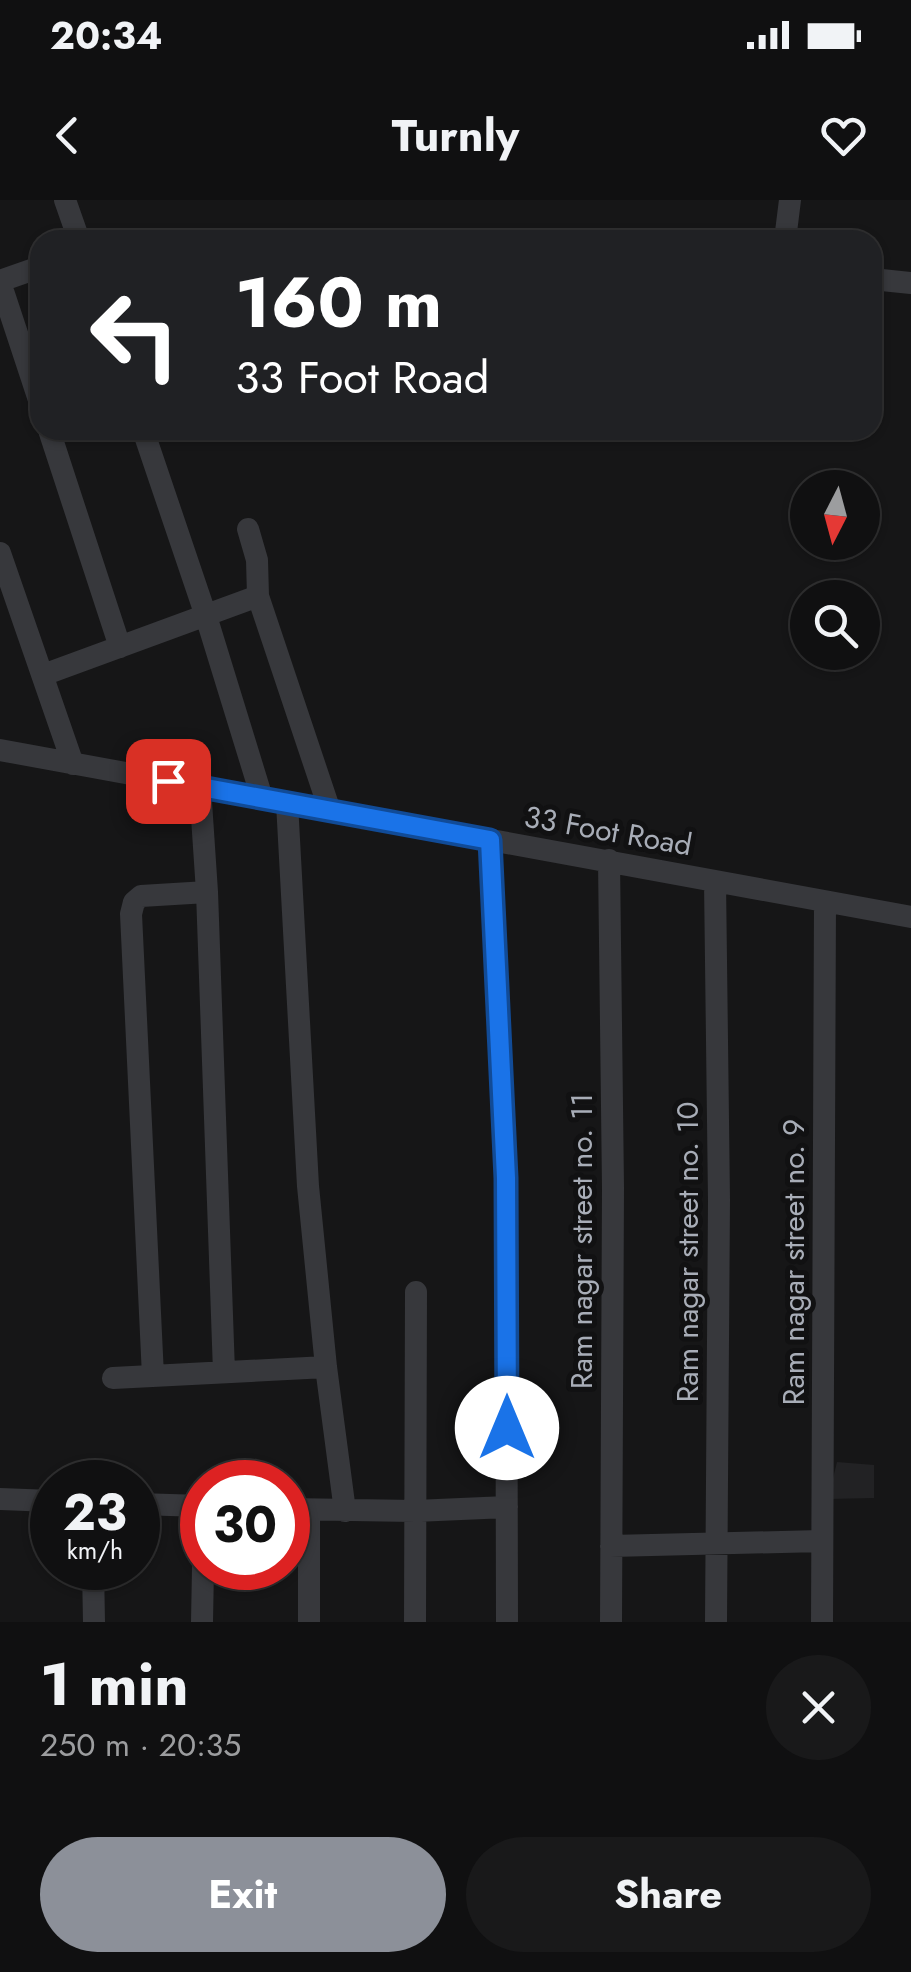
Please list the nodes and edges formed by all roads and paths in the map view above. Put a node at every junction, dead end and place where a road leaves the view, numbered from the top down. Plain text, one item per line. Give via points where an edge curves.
1 (66, 200) edge
2 (790, 200) edge
3 (76, 230) edge
4 (786, 230) edge
5 (30, 270) edge
6 (882, 280) edge
7 (0, 281) edge
8 (911, 284) edge
9 (30, 372) edge
10 (52, 440) edge
11 (146, 440) edge
12 (248, 529) dead end
13 (0, 553) edge
14 (258, 596) junction
15 (206, 616) junction
16 (120, 647) junction
17 (42, 675) junction
18 (0, 750) edge
19 (74, 764) junction
20 (200, 787) junction
21 (262, 798) junction
22 (287, 803) junction
23 (330, 811) junction
24 (490, 840) junction
25 (610, 860) junction
26 (716, 881) junction
27 (207, 892) junction
28 (824, 902) junction
29 (911, 918) edge
30 (416, 1292) dead end
31 (326, 1367) junction
32 (224, 1372) junction
33 (153, 1376) junction
34 (113, 1378) dead end
35 (0, 1499) edge
36 (30, 1500) edge
37 (507, 1507) junction
38 (310, 1510) edge
39 (414, 1510) junction
40 (345, 1511) junction
41 (822, 1541) junction
42 (717, 1544) junction
43 (612, 1546) junction
44 (93, 1590) edge
45 (203, 1590) edge
46 (306, 1590) edge
47 (94, 1622) edge
48 (202, 1622) edge
49 (309, 1622) edge
50 (416, 1622) edge
51 (507, 1622) edge
52 (611, 1622) edge
53 (716, 1622) edge
54 (822, 1622) edge

1 - 3 street
2 - 4 street
5 - 7 street
6 - 8 street
7 - 9 street
10 - 16 street
11 - 15 street
12 - 14 street
13 - 17 street
14 - 15 street
14 - 23 street
15 - 16 street
15 - 21 street
16 - 17 street
17 - 19 street
18 - 19 street, 33 Foot Road
19 - 20 street, 33 Foot Road
20 - 21 street, 33 Foot Road
20 - 27 street
21 - 22 street, 33 Foot Road
22 - 23 street, 33 Foot Road
22 - 31 street via 308,1186
23 - 24 street, 33 Foot Road
24 - 25 street, 33 Foot Road
24 - 37 street via 506,1178
25 - 26 street, 33 Foot Road
25 - 43 street, Ram nagar street no. 11
26 - 28 street, 33 Foot Road
26 - 42 street, Ram nagar street no. 10
27 - 32 street
27 - 33 street via 141,896 131,914
28 - 29 street, 33 Foot Road
28 - 41 street, Ram nagar street no. 9
30 - 39 street
31 - 32 street
31 - 40 street
32 - 33 street
33 - 34 street
35 - 36 street
37 - 39 street
37 - 51 street
38 - 40 street
39 - 40 street
39 - 50 street
41 - 42 street
41 - 54 street, Ram nagar street no. 9
42 - 43 street
42 - 53 street, Ram nagar street no. 10
43 - 52 street, Ram nagar street no. 11
44 - 47 street
45 - 48 street
46 - 49 street

